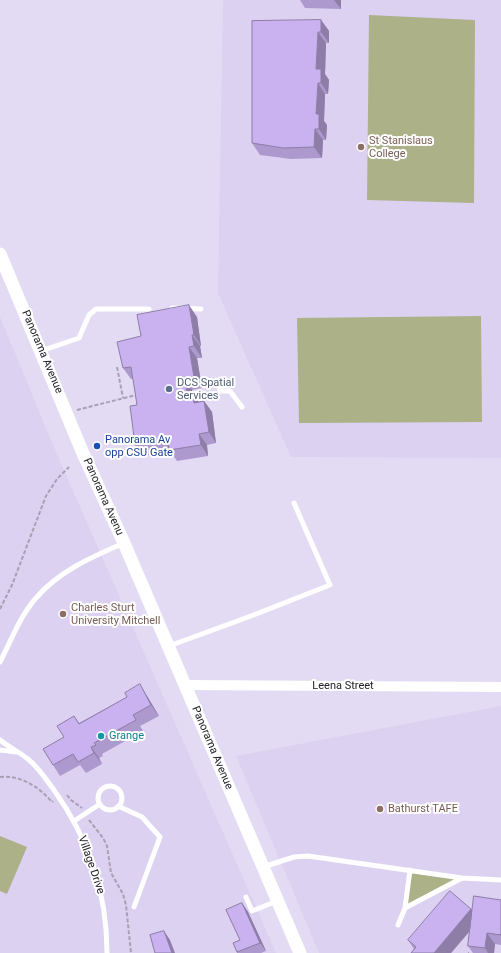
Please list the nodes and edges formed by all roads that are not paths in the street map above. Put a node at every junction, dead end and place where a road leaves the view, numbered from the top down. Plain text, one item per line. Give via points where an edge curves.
1 (0, 254) edge
2 (172, 308) edge
3 (149, 309) dead end
4 (201, 309) dead end
5 (41, 351) junction
6 (218, 380) dead end
7 (242, 407) dead end
8 (82, 451) joint
9 (294, 503) dead end
10 (124, 543) junction
11 (168, 646) junction
12 (0, 662) edge
13 (185, 685) junction
14 (501, 687) edge
15 (0, 740) edge
16 (0, 750) edge
17 (17, 752) junction
18 (100, 804) junction
19 (118, 806) junction
20 (74, 821) junction
21 (263, 867) junction
22 (410, 870) junction
23 (462, 878) junction
24 (501, 880) edge
25 (246, 897) dead end
26 (278, 900) junction
27 (134, 907) dead end
28 (405, 908) junction
29 (398, 925) dead end
30 (107, 953) edge
31 (300, 953) edge

1 - 5 street, Panorama Avenue
2 - 4 lane
3 - 5 lane via 96,309 88,315 79,338
5 - 8 street, Panorama Avenue
6 - 7 lane via 220,391 230,391
8 - 10 street, Panorama Avenu
9 - 11 lane via 330,584
10 - 11 street, Panorama Avenue
10 - 12 lane via 64,572 45,589 24,615
11 - 13 street, Panorama Avenue
13 - 14 street, Leena Street
13 - 21 street, Panorama Avenue
15 - 17 lane, Village Drive
16 - 17 lane, Village Drive
17 - 20 lane, Village Drive via 34,764
18 - 19 lane via 109,810
18 - 19 lane via 100,791 112,786 122,794
18 - 20 lane
19 - 27 lane via 142,817 160,837
20 - 30 lane, Village Drive via 88,851 100,887 106,923
21 - 22 lane via 300,856
21 - 26 street, Panorama Avenue
22 - 23 lane
22 - 28 lane
23 - 24 lane
23 - 28 lane
25 - 26 lane via 252,911
26 - 31 street, Panorama Avenue
28 - 29 lane

